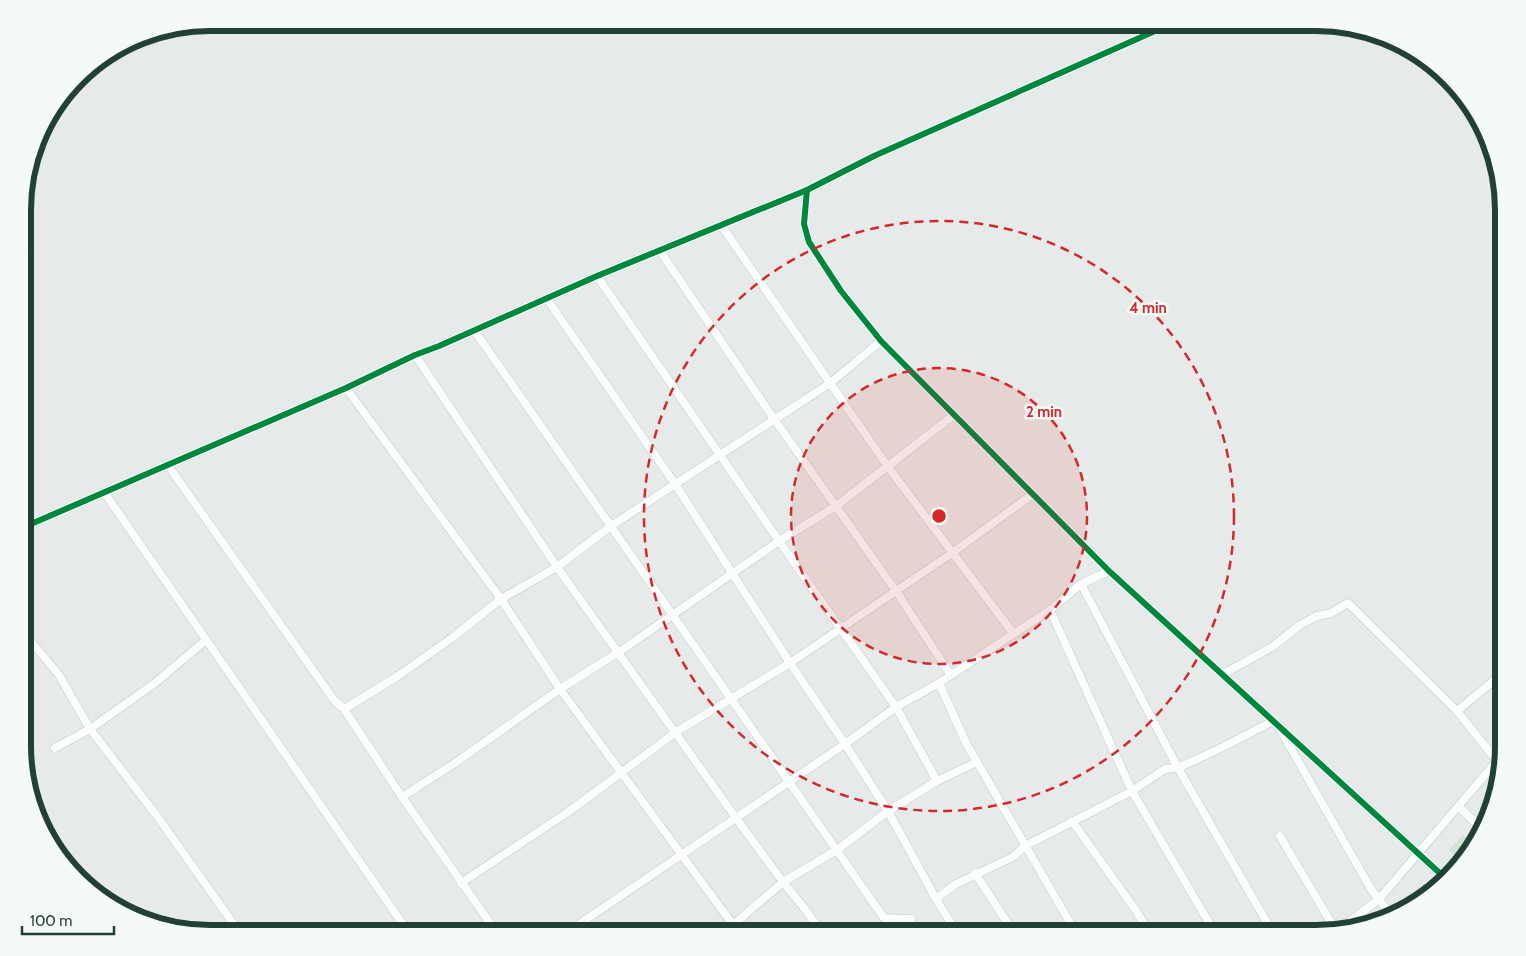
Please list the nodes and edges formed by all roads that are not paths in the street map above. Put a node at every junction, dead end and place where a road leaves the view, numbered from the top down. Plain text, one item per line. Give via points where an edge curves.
1 (1153, 31) edge
2 (806, 190) junction
3 (721, 225) junction
4 (660, 251) junction
5 (597, 276) junction
6 (548, 299) junction
7 (474, 330) junction
8 (881, 341) junction
9 (415, 355) junction
10 (829, 384) junction
11 (346, 388) junction
12 (954, 415) junction
13 (774, 419) junction
14 (721, 455) junction
15 (167, 464) junction
16 (888, 468) junction
17 (675, 484) junction
18 (104, 492) junction
19 (1033, 494) junction
20 (836, 506) junction
21 (31, 524) edge
22 (611, 526) junction
23 (779, 541) junction
24 (952, 553) junction
25 (558, 567) junction
26 (1109, 570) junction
27 (732, 574) junction
28 (1081, 584) junction
29 (896, 591) junction
30 (501, 599) junction
31 (1050, 610) junction
32 (672, 614) junction
33 (840, 629) junction
34 (1013, 633) junction
35 (206, 640) junction
36 (31, 641) edge
37 (619, 652) junction
38 (790, 663) junction
39 (950, 674) junction
40 (1223, 674) junction
41 (1495, 680) edge
42 (939, 683) junction
43 (560, 689) junction
44 (731, 698) junction
45 (896, 707) junction
46 (344, 709) junction
47 (1456, 711) junction
48 (1275, 723) junction
49 (90, 729) junction
50 (676, 732) junction
51 (845, 744) junction
52 (55, 748) dead end
53 (1494, 758) edge
54 (977, 762) junction
55 (1178, 768) junction
56 (1493, 771) edge
57 (623, 773) junction
58 (937, 781) junction
59 (789, 782) junction
60 (1132, 791) junction
61 (402, 798) junction
62 (1459, 807) junction
63 (888, 811) junction
64 (736, 818) junction
65 (1072, 821) junction
66 (1477, 824) edge
67 (1280, 836) dead end
68 (1025, 846) junction
69 (837, 850) junction
70 (682, 854) junction
71 (1418, 854) junction
72 (975, 873) junction
73 (1440, 874) edge
74 (783, 882) junction
75 (461, 883) junction
76 (1379, 899) junction
77 (936, 900) junction
78 (1387, 910) edge
79 (911, 919) dead end
80 (1349, 921) edge
81 (1333, 924) edge
82 (234, 925) edge
83 (403, 925) edge
84 (490, 925) edge
85 (578, 925) edge
86 (733, 925) joint
87 (817, 925) edge
88 (952, 925) edge
89 (1009, 925) edge
90 (1071, 925) edge
91 (1144, 925) edge
92 (1210, 925) edge
93 (1268, 925) edge

1 - 2 street via 874,156
2 - 3 street
2 - 8 street via 804,224 808,242 841,291
3 - 4 street
3 - 10 street
4 - 5 street
4 - 13 street
5 - 6 street
5 - 14 street
6 - 7 street
6 - 17 street
7 - 9 street
7 - 22 street
8 - 10 street
8 - 12 street
9 - 11 street
9 - 25 street
10 - 13 street
10 - 16 street
11 - 15 street
11 - 30 street
12 - 16 street
12 - 19 street
13 - 14 street
13 - 20 street
14 - 17 street
14 - 23 street
15 - 18 street
15 - 46 street via 334,700
16 - 20 street
16 - 24 street
17 - 22 street
17 - 27 street
18 - 21 street
18 - 35 street
19 - 24 street
19 - 26 street
20 - 23 street
20 - 29 street
22 - 25 street
22 - 32 street
23 - 27 street
23 - 33 street
24 - 29 street
24 - 34 street
25 - 30 street
25 - 37 street
26 - 28 street
26 - 40 street
27 - 32 street
27 - 38 street
28 - 31 street
28 - 55 street
29 - 33 street
29 - 39 street
30 - 43 street
30 - 46 street via 398,676
31 - 34 street
31 - 60 street
32 - 37 street
32 - 44 street
33 - 38 street
33 - 45 street
34 - 39 street
35 - 49 street via 156,683
35 - 83 street
36 - 49 street via 59,675
37 - 43 street
37 - 50 street
38 - 44 street
38 - 51 street
39 - 42 street
40 - 47 street via 1272,647 1300,625 1348,603
40 - 48 street
41 - 47 street
42 - 45 street
42 - 54 street
43 - 57 street
43 - 61 street
44 - 50 street
44 - 59 street
45 - 51 street
45 - 58 street
46 - 61 street
47 - 53 street
48 - 55 street
48 - 71 street
48 - 76 street
49 - 52 street
49 - 82 street via 157,816
50 - 57 street
50 - 64 street
51 - 59 street
51 - 63 street
54 - 58 street
54 - 68 street
55 - 60 street via 1166,770
55 - 93 street
56 - 62 street
57 - 70 street
57 - 75 street
58 - 63 street
59 - 64 street
59 - 69 street
60 - 65 street
60 - 92 street
61 - 75 street
62 - 66 street
62 - 71 street
63 - 69 street
63 - 77 street
64 - 70 street
64 - 74 street
65 - 68 street
65 - 91 street
67 - 81 street
68 - 72 street via 1013,857
68 - 90 street
69 - 74 street
69 - 79 street via 884,918
70 - 85 street
70 - 86 street
71 - 73 street
71 - 76 street
72 - 77 street
72 - 89 street
74 - 86 street
74 - 87 street
75 - 84 street
76 - 78 street
76 - 80 street
77 - 88 street

